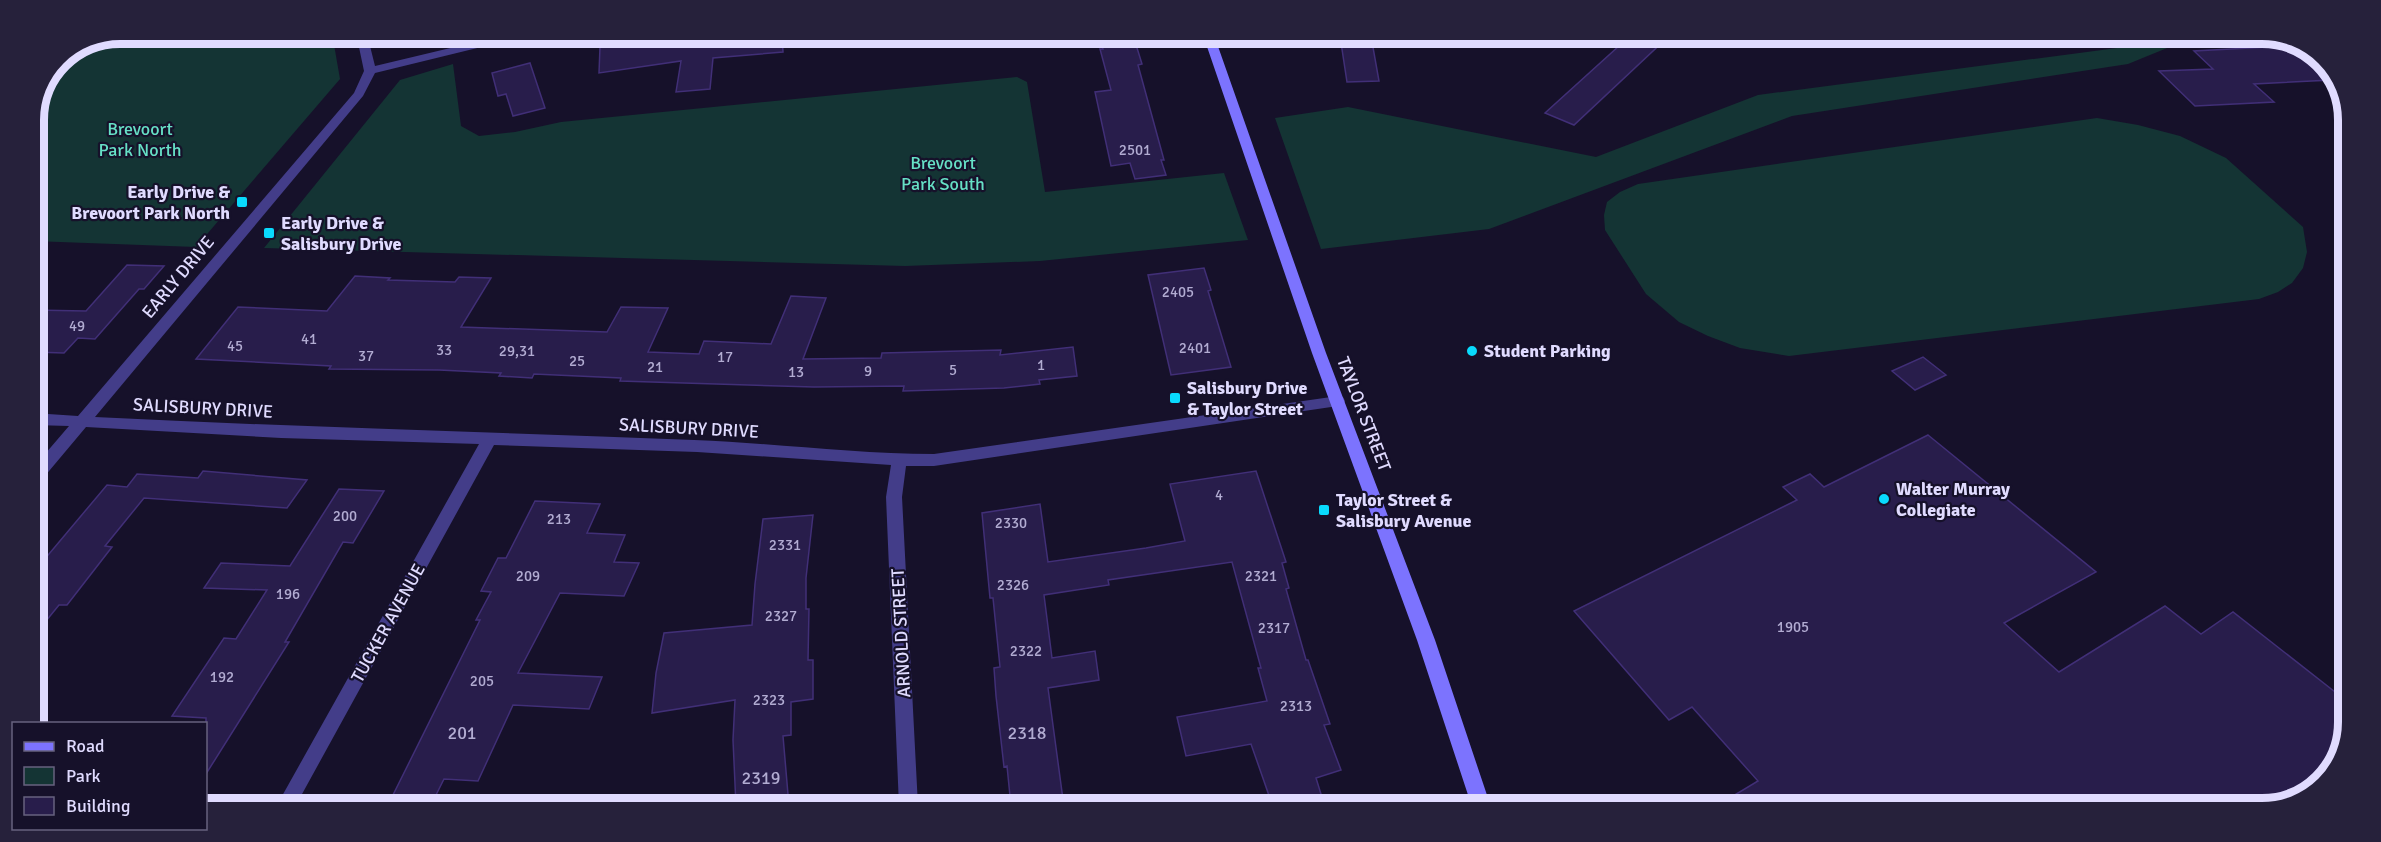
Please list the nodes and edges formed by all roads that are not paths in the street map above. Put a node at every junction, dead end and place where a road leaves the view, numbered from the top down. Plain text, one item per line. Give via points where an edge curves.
1 (364, 44) edge
2 (481, 44) edge
3 (1211, 44) edge
4 (370, 71) junction
5 (1338, 401) junction
6 (44, 420) edge
7 (84, 422) junction
8 (489, 440) junction
9 (899, 460) junction
10 (44, 467) edge
11 (290, 798) edge
12 (909, 798) edge
13 (1479, 798) edge

1 - 4 street
2 - 4 street
3 - 5 main road, TAYLOR STREET
4 - 7 street, EARLY DRIVE via 359,94
5 - 9 street, SALISBURY DRIVE via 945,459
5 - 13 main road, TAYLOR STREET
6 - 7 street, SALISBURY DRIVE
7 - 8 street, SALISBURY DRIVE
7 - 10 street, EARLY DRIVE
8 - 9 street, SALISBURY DRIVE via 697,446
8 - 11 street, TUCKER AVENUE
9 - 12 street, ARNOLD STREET via 894,496

